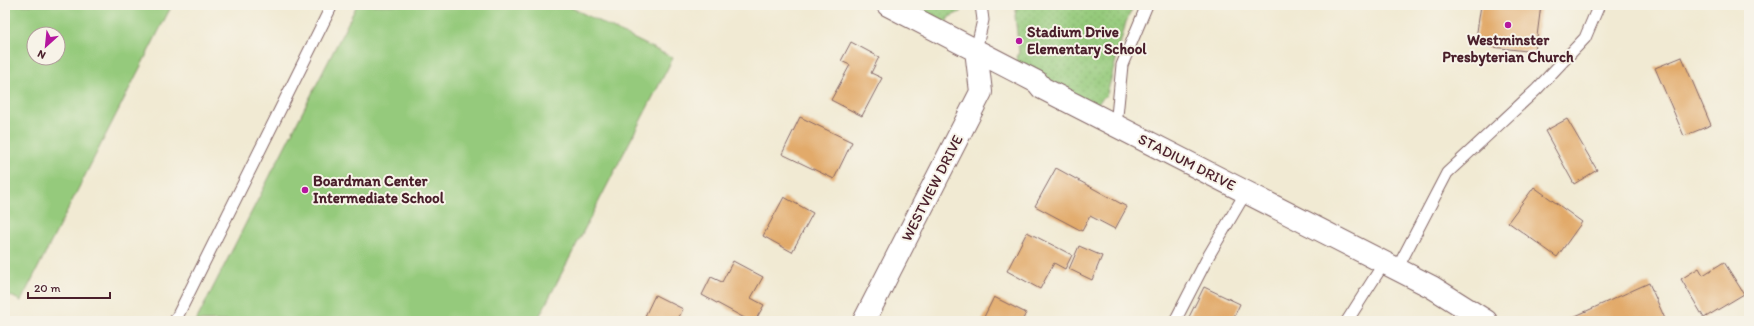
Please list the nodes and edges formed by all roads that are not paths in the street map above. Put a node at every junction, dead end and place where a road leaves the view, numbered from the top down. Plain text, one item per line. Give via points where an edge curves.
1 (332, 5) edge
2 (888, 5) edge
3 (981, 5) edge
4 (1147, 5) edge
5 (1599, 5) edge
6 (976, 50) junction
7 (1116, 126) junction
8 (1246, 192) junction
9 (1390, 266) junction
10 (175, 321) edge
11 (864, 321) edge
12 (1175, 321) edge
13 (1346, 321) edge
14 (1486, 321) edge

1 - 10 lane
2 - 6 street, STADIUM DRIVE
3 - 6 lane via 983,20
4 - 7 lane via 1122,65
5 - 9 lane via 1584,38 1536,90 1447,173
6 - 7 street, STADIUM DRIVE
6 - 11 street, WESTVIEW DRIVE via 981,92
7 - 8 street, STADIUM DRIVE
8 - 9 street, STADIUM DRIVE
8 - 12 lane via 1209,255
9 - 13 lane
9 - 14 street, STADIUM DRIVE via 1432,287

